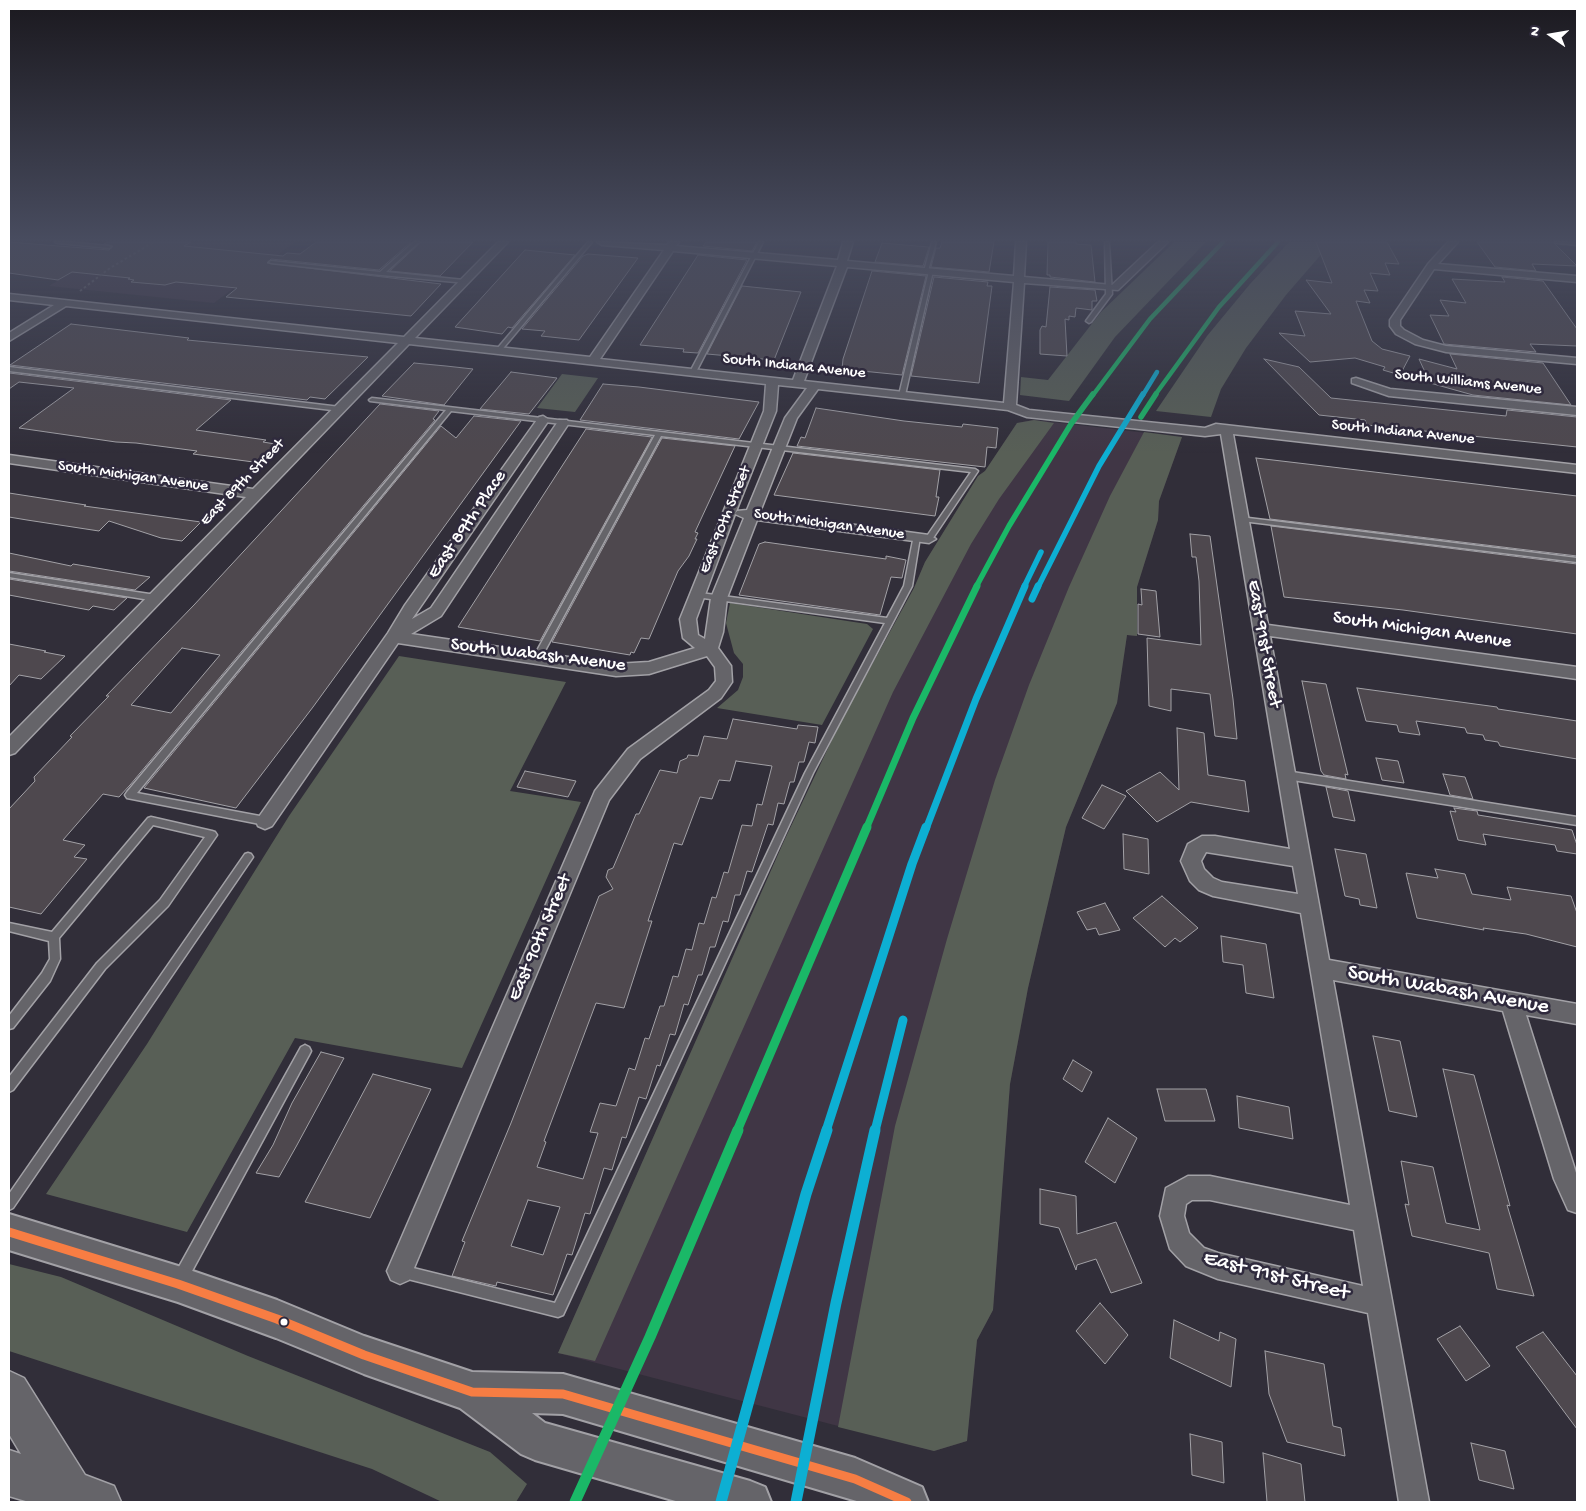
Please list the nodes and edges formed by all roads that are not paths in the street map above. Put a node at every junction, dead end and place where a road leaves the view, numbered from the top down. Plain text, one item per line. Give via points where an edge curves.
1 (49, 313) edge
2 (150, 313) edge
3 (434, 313) edge
4 (530, 313) edge
5 (626, 313) edge
6 (724, 313) edge
7 (825, 313) edge
8 (919, 313) edge
9 (1017, 313) edge
10 (1095, 313) edge
11 (1400, 313) edge
12 (1089, 321) dead end
13 (9, 338) edge
14 (406, 341) junction
15 (498, 351) junction
16 (593, 361) junction
17 (1577, 361) edge
18 (9, 369) edge
19 (693, 372) junction
20 (772, 381) junction
21 (1356, 381) dead end
22 (797, 384) junction
23 (815, 386) junction
24 (902, 395) junction
25 (372, 400) dead end
26 (1010, 407) junction
27 (340, 409) junction
28 (450, 409) junction
29 (1577, 411) edge
30 (543, 420) junction
31 (563, 423) junction
32 (1226, 430) junction
33 (659, 434) junction
34 (757, 445) junction
35 (780, 448) junction
36 (9, 459) edge
37 (1577, 469) edge
38 (257, 494) junction
39 (730, 512) junction
40 (753, 515) junction
41 (1242, 519) junction
42 (923, 538) junction
43 (1577, 560) edge
44 (9, 575) edge
45 (696, 594) junction
46 (156, 598) junction
47 (719, 598) junction
48 (889, 621) junction
49 (1261, 629) junction
50 (394, 637) junction
51 (710, 649) junction
52 (537, 658) junction
53 (1577, 673) edge
54 (16, 732) edge
55 (9, 748) edge
56 (1285, 775) junction
57 (265, 821) joint
58 (1577, 821) edge
59 (248, 856) dead end
60 (1300, 859) junction
61 (1308, 905) junction
62 (9, 927) edge
63 (54, 937) junction
64 (1320, 968) junction
65 (1511, 1002) junction
66 (1577, 1014) edge
67 (9, 1024) edge
68 (305, 1051) dead end
69 (9, 1086) edge
70 (1577, 1201) edge
71 (9, 1204) edge
72 (1364, 1220) junction
73 (9, 1232) edge
74 (400, 1271) joint
75 (178, 1284) junction
76 (1379, 1303) junction
77 (9, 1392) edge
78 (472, 1392) junction
79 (9, 1474) edge
80 (84, 1498) edge
81 (750, 1502) edge
82 (907, 1502) edge
83 (1414, 1502) edge

1 - 13 street
2 - 14 street, South Indiana Avenue
3 - 14 street, East 89th Street
4 - 15 lane
5 - 16 street
6 - 19 lane
7 - 22 street
8 - 24 lane
9 - 26 street
10 - 12 lane
11 - 17 street via 1395,326 1419,342 1446,349
14 - 15 street, South Indiana Avenue
14 - 27 street, East 89th Street
15 - 16 street, South Indiana Avenue
16 - 19 street, South Indiana Avenue
18 - 27 lane
19 - 20 street, South Indiana Avenue
20 - 22 street, South Indiana Avenue
20 - 34 street, East 90th Street via 770,411
21 - 29 street, South Williams Avenue via 1388,392
22 - 23 street, South Indiana Avenue
23 - 24 street, South Indiana Avenue
23 - 35 street, East 90th Street via 790,418
24 - 26 street, South Indiana Avenue
25 - 28 lane
26 - 32 street, South Indiana Avenue via 1027,413 1195,431
27 - 38 street, East 89th Street
28 - 30 lane
28 - 57 lane via 130,794
30 - 31 lane
30 - 50 street, East 89th Place via 410,609
31 - 33 lane
31 - 50 street, East 89th Place via 436,612
32 - 37 street, South Indiana Avenue
32 - 41 street, East 91st Street
33 - 34 lane
33 - 52 lane
34 - 35 lane
34 - 39 street, East 90th Street
35 - 40 street, East 90th Street
35 - 42 lane via 975,471
36 - 38 street, South Michigan Avenue
38 - 46 street, East 89th Street
39 - 40 street, South Michigan Avenue
39 - 45 street, East 90th Street
40 - 42 street, South Michigan Avenue
40 - 47 street, East 90th Street
41 - 43 lane
41 - 49 street, East 91st Street
42 - 48 lane via 908,586
44 - 46 lane
45 - 47 lane
45 - 51 street, East 90th Street via 688,618 691,638
46 - 54 street, East 89th Street
47 - 48 lane
47 - 51 street, East 90th Street via 716,632
48 - 74 lane via 809,772 558,1310
49 - 53 street, South Michigan Avenue
49 - 56 street, East 91st Street
50 - 52 street, South Wabash Avenue
50 - 57 street, East 89th Place
51 - 52 street, South Wabash Avenue via 649,668 616,670
51 - 74 street, East 90th Street via 723,666 724,682 715,694 634,754 601,796
54 - 55 street, East 89th Street
56 - 58 lane
56 - 60 street, East 91st Street
59 - 71 lane
60 - 61 street, East 91st Street
60 - 61 street via 1202,844 1195,850 1191,861 1197,875 1206,884 1220,890
61 - 64 street, East 91st Street
62 - 63 lane
63 - 67 lane via 55,959 46,977
63 - 69 lane via 151,822 212,835 164,902 101,966
64 - 65 street, South Wabash Avenue
64 - 72 street, East 91st Street
65 - 66 street, South Wabash Avenue
65 - 70 street via 1566,1179
68 - 75 lane
72 - 76 street, East 91st Street
72 - 76 street, East 91st Street via 1210,1188 1188,1188 1175,1197 1172,1216 1179,1240 1195,1257 1218,1266
73 - 75 main road
75 - 78 main road via 364,1355
76 - 83 street, East 91st Street
77 - 80 highway
78 - 81 main road via 534,1440
78 - 82 main road via 563,1394 856,1479
79 - 80 highway

